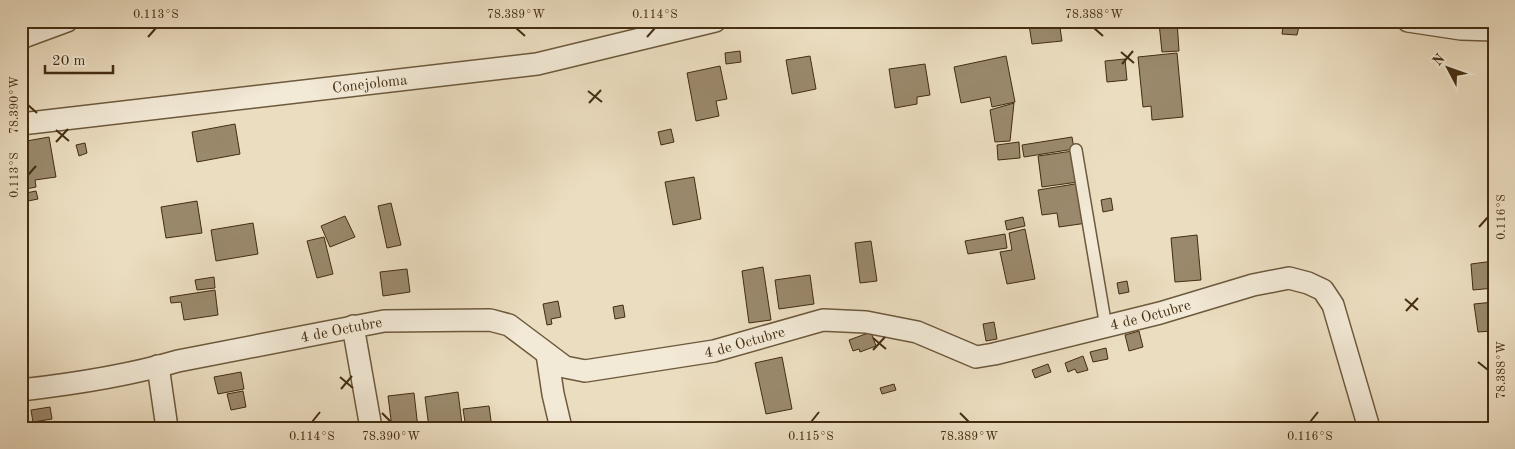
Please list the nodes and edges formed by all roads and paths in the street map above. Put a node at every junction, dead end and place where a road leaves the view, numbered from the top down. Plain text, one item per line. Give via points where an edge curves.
1 (67, 21) edge
2 (715, 21) edge
3 (1408, 21) edge
4 (1494, 30) edge
5 (21, 38) edge
6 (21, 124) edge
7 (1076, 150) dead end
8 (352, 326) junction
9 (1106, 327) junction
10 (547, 354) junction
11 (158, 366) junction
12 (21, 390) edge
13 (167, 428) edge
14 (371, 428) edge
15 (561, 428) edge
16 (1369, 428) edge

1 - 5 street
2 - 6 street, Conejoloma via 537,64
3 - 4 street
7 - 9 lane
8 - 10 street, 4 de Octubre via 384,321 490,320 508,326
8 - 11 street, 4 de Octubre
8 - 14 street
9 - 10 street, 4 de Octubre via 976,356 917,332 866,322 823,320 714,351 585,371 564,367
9 - 16 street, 4 de Octubre via 1254,285 1289,278 1308,284 1323,290 1333,305
10 - 15 street
11 - 12 street, 4 de Octubre
11 - 13 street

